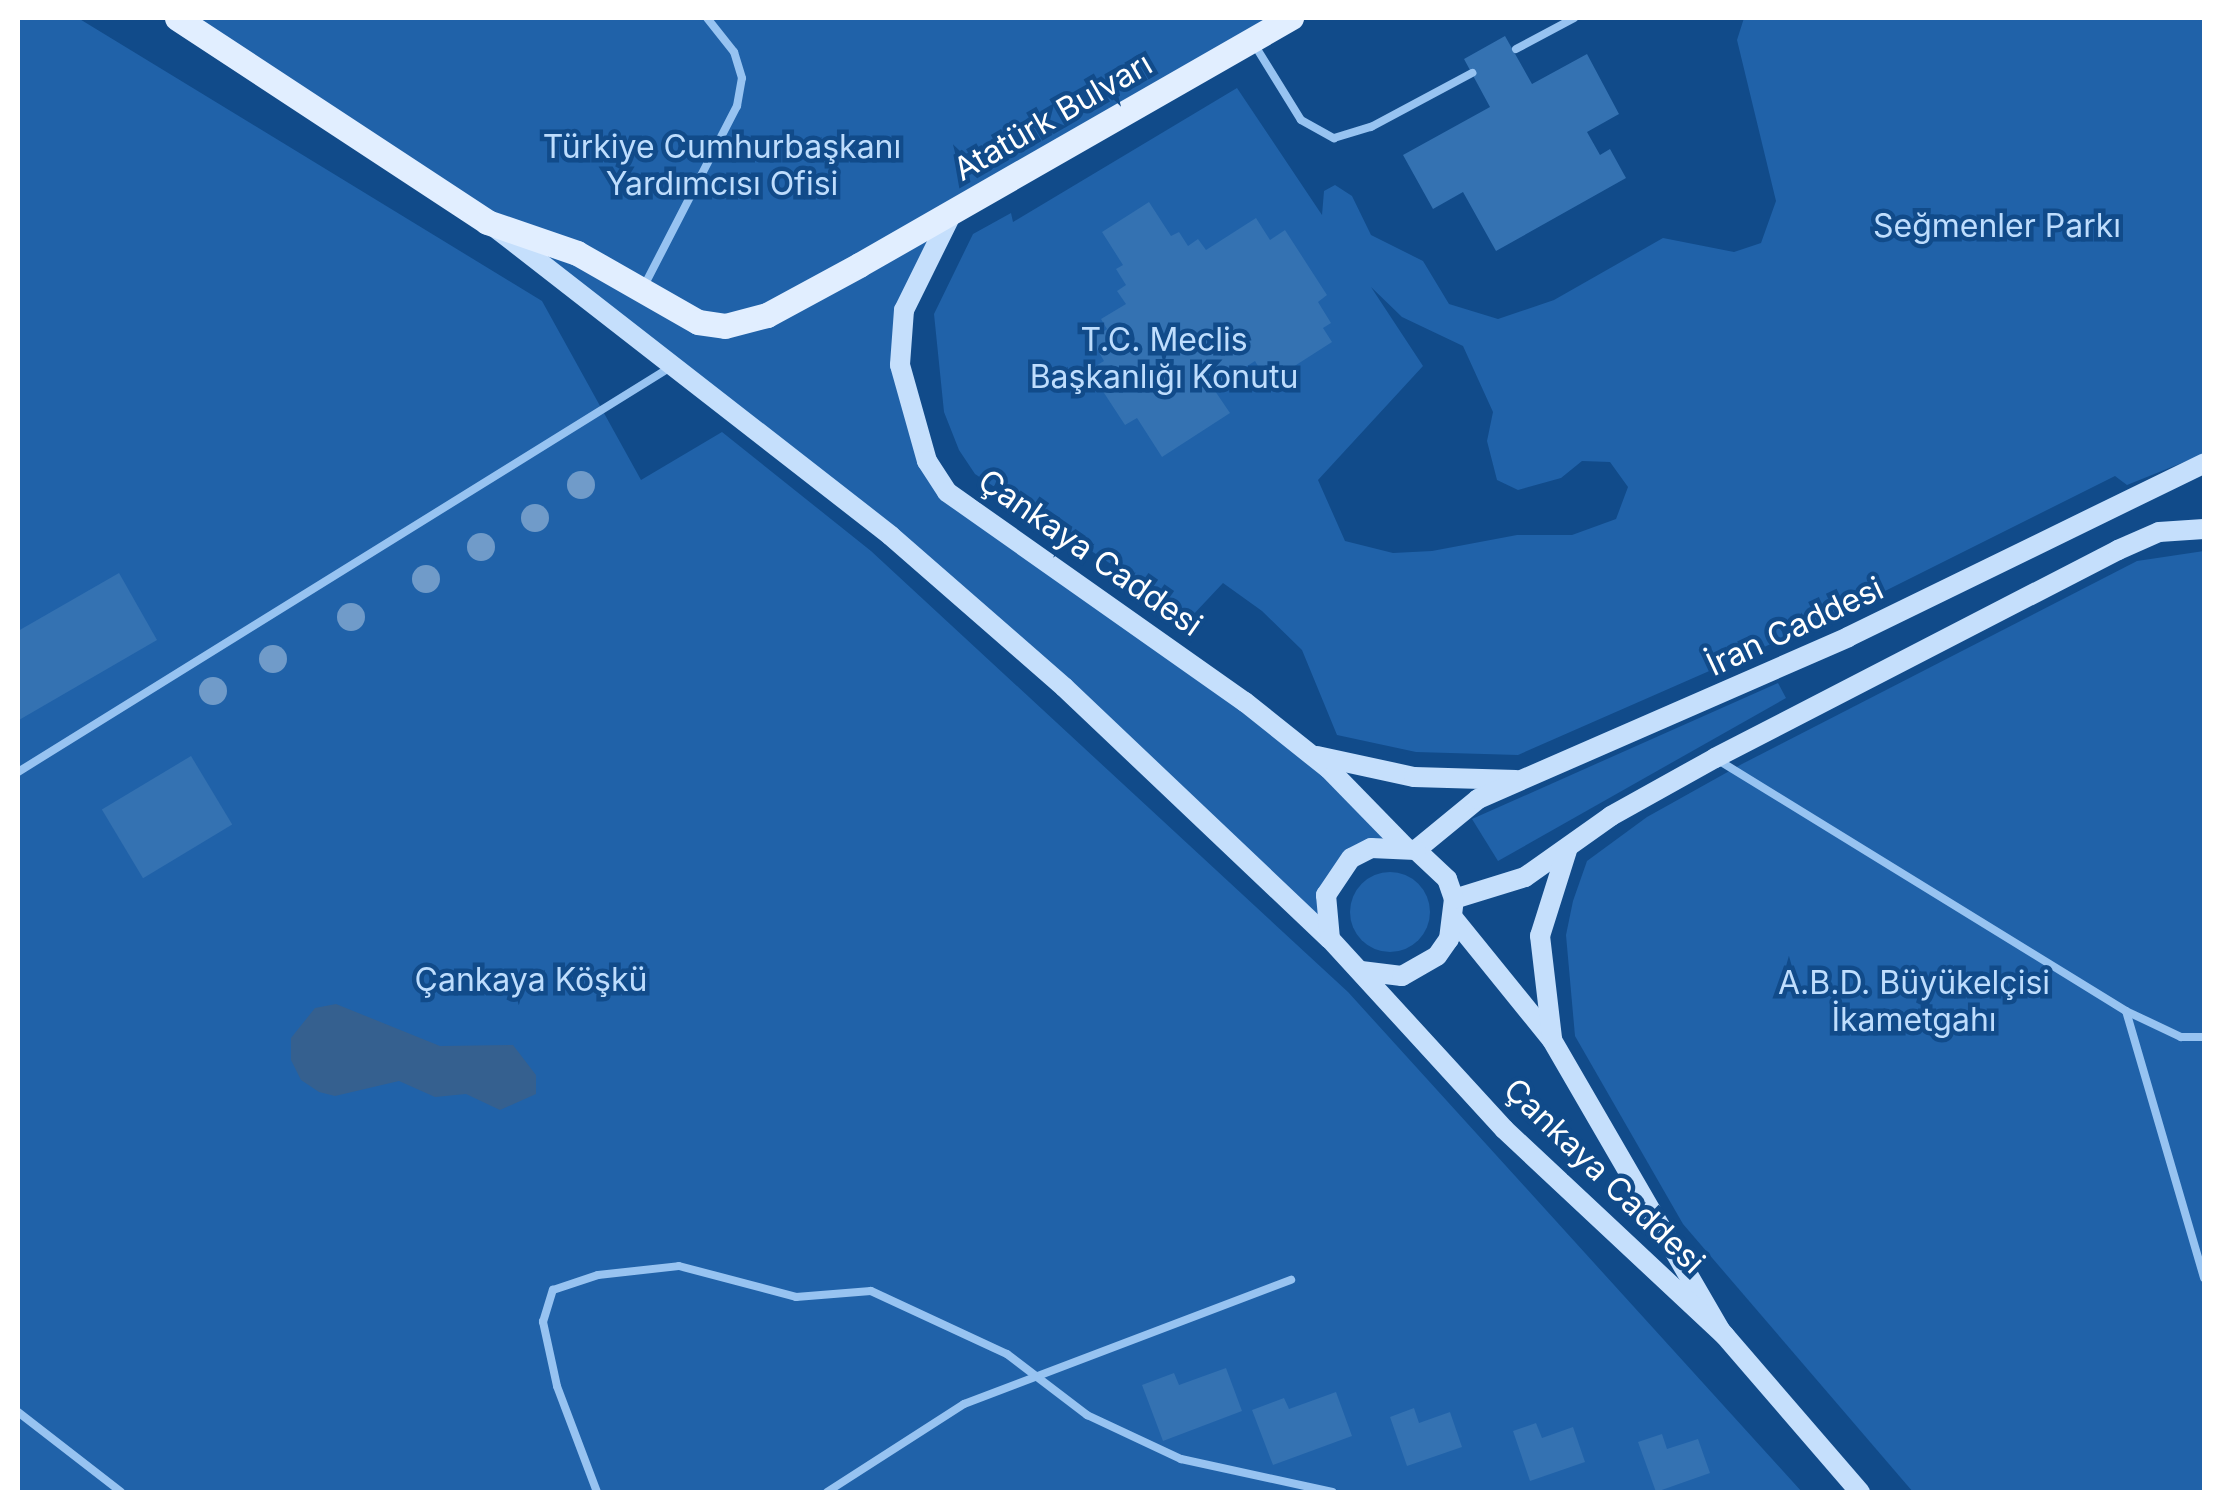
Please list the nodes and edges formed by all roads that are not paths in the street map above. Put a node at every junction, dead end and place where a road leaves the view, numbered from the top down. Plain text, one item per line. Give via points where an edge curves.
1 (177, 18) edge
2 (707, 18) edge
3 (1291, 18) edge
4 (1574, 18) edge
5 (1252, 40) junction
6 (1516, 48) dead end
7 (1472, 73) dead end
8 (952, 213) junction
9 (487, 222) junction
10 (642, 292) junction
11 (672, 366) junction
12 (2204, 462) edge
13 (2204, 528) edge
14 (1310, 754) junction
15 (1714, 758) junction
16 (18, 772) edge
17 (1523, 780) junction
18 (1568, 846) junction
19 (1410, 849) junction
20 (1454, 909) junction
21 (1330, 939) junction
22 (1361, 971) junction
23 (2126, 1010) junction
24 (2204, 1038) edge
25 (1552, 1040) junction
26 (2204, 1278) edge
27 (1290, 1280) dead end
28 (1722, 1333) junction
29 (1035, 1377) junction
30 (18, 1412) edge
31 (122, 1492) edge
32 (597, 1492) edge
33 (827, 1492) edge
34 (1332, 1492) edge
35 (1860, 1492) edge

1 - 9 main road, Çankaya Caddesi
2 - 10 lane via 734,52 742,78 737,106
3 - 5 main road, Atatürk Bulvarı
4 - 6 lane
5 - 7 lane via 1301,120 1334,138 1371,127
5 - 8 main road, Atatürk Bulvarı
8 - 10 main road, Çankaya Caddesi via 742,324 698,322
8 - 14 main road, Çankaya Caddesi via 904,310 900,365 927,461 947,492
9 - 10 main road, Çankaya Caddesi via 576,254
9 - 11 main road, Çankaya Caddesi
11 - 16 lane
11 - 21 main road, Çankaya Caddesi via 992,624
12 - 17 main road, İran Caddesi via 1848,637
13 - 15 main road via 2141,539
14 - 17 main road via 1414,777
14 - 19 main road, Çankaya Caddesi
15 - 18 main road
15 - 23 lane
17 - 19 main road, İran Caddesi via 1478,800
18 - 20 main road via 1525,877
18 - 25 main road via 1540,936
19 - 20 main road, Çankaya Caddesi via 1434,863
19 - 21 main road via 1371,848 1335,874 1324,917
20 - 22 main road via 1438,956 1421,969 1402,976
20 - 25 main road, Çankaya Caddesi
21 - 22 main road, Çankaya Caddesi
22 - 28 main road, Çankaya Caddesi via 1504,1129
23 - 24 lane via 2181,1037
23 - 26 lane
25 - 28 main road, Çankaya Caddesi
27 - 29 lane
28 - 35 main road, Çankaya Caddesi
29 - 32 lane via 1007,1354 871,1291 796,1297 679,1266 598,1275 552,1290 543,1322 556,1386
29 - 33 lane via 964,1404
29 - 34 lane via 1087,1415 1181,1459
30 - 31 lane

